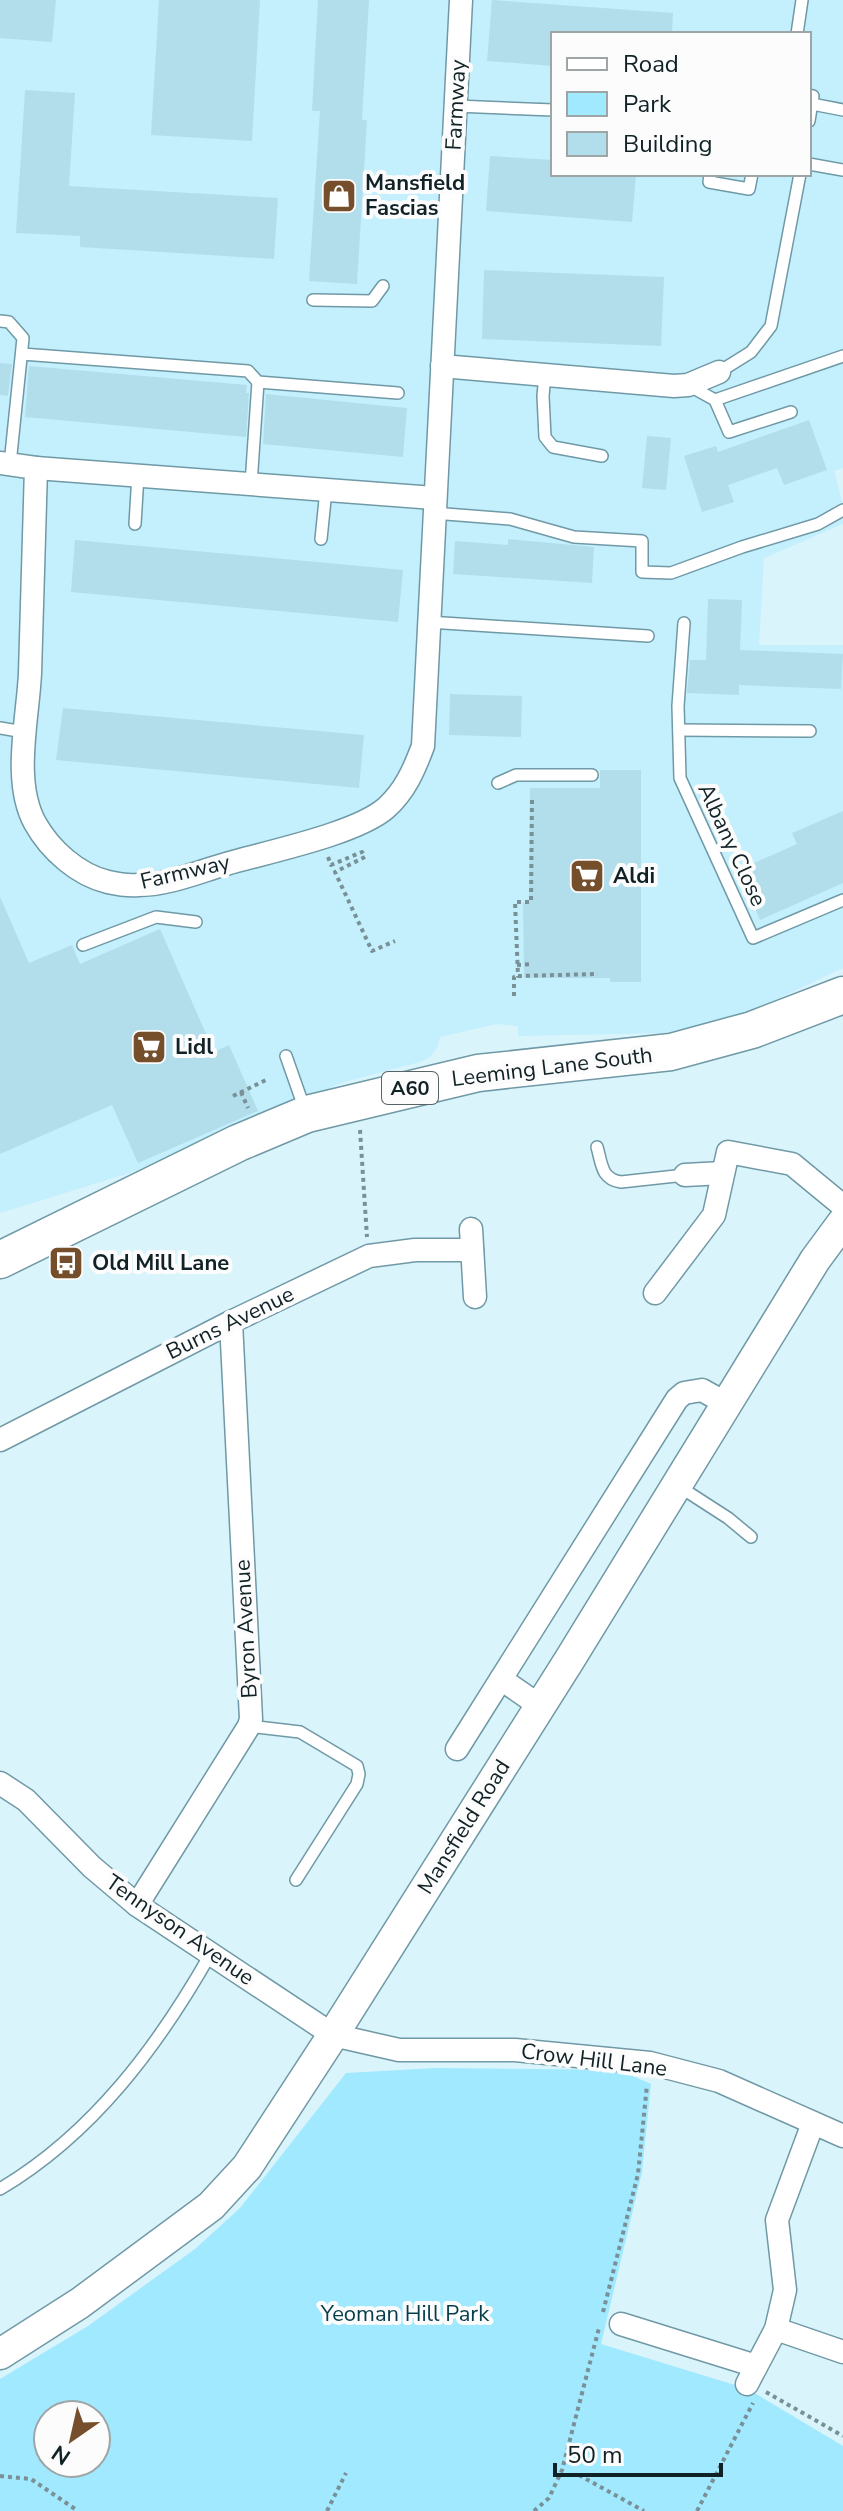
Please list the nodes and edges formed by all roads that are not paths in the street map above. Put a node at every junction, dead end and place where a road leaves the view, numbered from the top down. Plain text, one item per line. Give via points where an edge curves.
1 (461, 0) edge
2 (802, 0) edge
3 (797, 32) edge
4 (811, 99) edge
5 (456, 106) junction
6 (551, 110) edge
7 (843, 110) edge
8 (811, 164) edge
9 (843, 170) edge
10 (710, 176) edge
11 (752, 176) edge
12 (800, 176) edge
13 (383, 286) dead end
14 (313, 300) dead end
15 (0, 321) edge
16 (22, 354) junction
17 (843, 356) edge
18 (442, 366) junction
19 (719, 372) joint
20 (545, 375) junction
21 (258, 382) junction
22 (688, 385) junction
23 (398, 393) dead end
24 (715, 400) junction
25 (791, 412) dead end
26 (602, 456) dead end
27 (5, 464) edge
28 (36, 468) junction
29 (138, 475) junction
30 (251, 484) junction
31 (326, 490) junction
32 (434, 505) junction
33 (843, 510) edge
34 (135, 524) dead end
35 (321, 539) dead end
36 (428, 622) junction
37 (684, 623) dead end
38 (648, 636) dead end
39 (0, 728) edge
40 (679, 730) junction
41 (810, 731) dead end
42 (24, 732) junction
43 (592, 775) dead end
44 (498, 783) dead end
45 (843, 900) edge
46 (196, 922) dead end
47 (83, 945) dead end
48 (843, 995) edge
49 (286, 1056) dead end
50 (307, 1114) junction
51 (597, 1147) dead end
52 (723, 1173) junction
53 (685, 1175) joint
54 (843, 1206) edge
55 (843, 1222) edge
56 (0, 1260) edge
57 (655, 1293) dead end
58 (475, 1297) dead end
59 (231, 1322) junction
60 (727, 1404) junction
61 (0, 1440) edge
62 (677, 1486) junction
63 (751, 1537) dead end
64 (501, 1679) junction
65 (540, 1706) junction
66 (249, 1726) junction
67 (457, 1749) dead end
68 (0, 1783) edge
69 (296, 1880) dead end
70 (137, 1905) junction
71 (211, 1953) junction
72 (333, 2035) junction
73 (813, 2123) junction
74 (843, 2136) edge
75 (0, 2189) edge
76 (621, 2324) dead end
77 (776, 2329) junction
78 (843, 2352) edge
79 (0, 2354) edge

1 - 5 street, Farmway
2 - 3 lane
4 - 7 lane
5 - 6 lane
5 - 18 street, Farmway
8 - 9 lane
10 - 11 lane via 709,182 749,189
12 - 19 lane via 771,326 751,352
13 - 14 lane via 372,301
15 - 16 lane via 19,331
16 - 21 lane via 248,371
16 - 27 lane
17 - 24 lane
18 - 20 street
18 - 32 street, Farmway
19 - 22 street
20 - 22 street
20 - 26 lane via 545,437 553,447
21 - 23 lane
21 - 30 lane
22 - 24 lane
24 - 25 lane via 729,432
27 - 28 street
28 - 29 street
28 - 42 street, Farmway
29 - 30 street
29 - 34 lane
30 - 31 street
31 - 32 street
31 - 35 lane
32 - 33 lane via 574,537 642,541 642,572 671,573 818,524
32 - 36 street, Farmway
36 - 38 lane
36 - 42 street, Farmway via 423,746 401,793 361,823 167,881 138,886 106,882 52,848 25,800
37 - 40 lane, Albany Close
39 - 42 lane
40 - 41 lane
40 - 45 lane, Albany Close via 680,778 753,938
43 - 44 lane via 516,775
46 - 47 lane via 156,917
48 - 50 highway, Leeming Lane South / A60 via 752,1030 671,1052 478,1073
49 - 50 lane
50 - 56 highway, Leeming Lane South / A60
51 - 53 lane via 610,1180
52 - 53 street
52 - 54 street via 728,1152 792,1164
52 - 57 street via 714,1215
55 - 60 main road, Mansfield Road
58 - 59 street, Burns Avenue via 472,1240 369,1256
59 - 61 street, Burns Avenue
59 - 66 street, Byron Avenue
60 - 62 main road, Mansfield Road
60 - 64 street via 702,1390 677,1399
62 - 63 lane
62 - 65 main road, Mansfield Road
64 - 65 street
64 - 67 street
65 - 72 main road, Mansfield Road
66 - 69 lane via 300,1732 357,1766 357,1784
66 - 70 street, Byron Avenue
68 - 70 street, Tennyson Avenue via 26,1800
70 - 71 street, Tennyson Avenue
71 - 72 street, Tennyson Avenue
71 - 75 lane via 181,2006 128,2077 86,2123
72 - 73 street, Crow Hill Lane via 399,2050 515,2050 650,2063 719,2081
72 - 79 main road, Mansfield Road via 247,2167 211,2206 80,2303
73 - 74 street, Crow Hill Lane
73 - 77 street via 777,2220 785,2290
76 - 77 street via 753,2381
77 - 78 street

